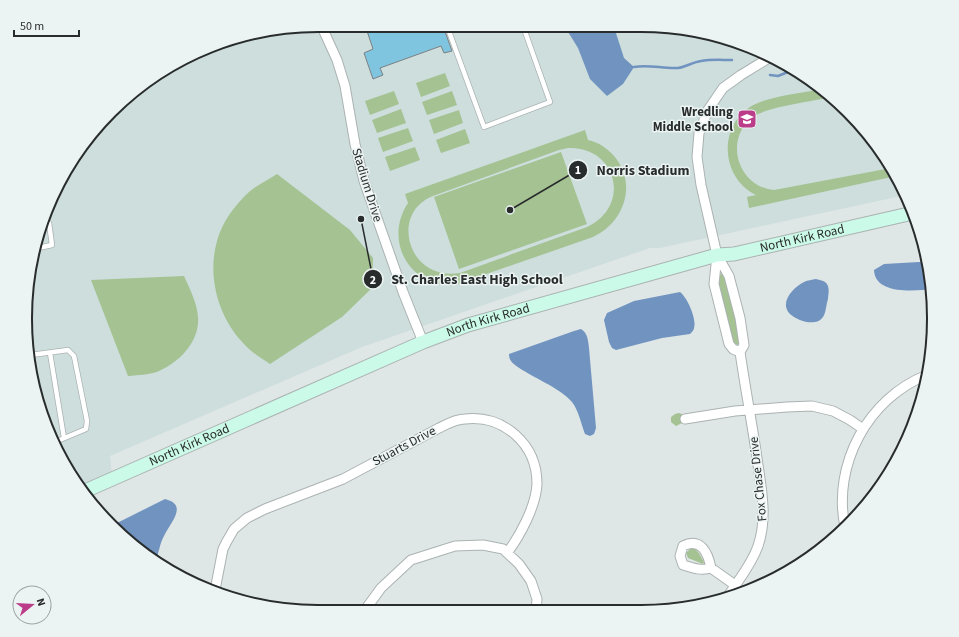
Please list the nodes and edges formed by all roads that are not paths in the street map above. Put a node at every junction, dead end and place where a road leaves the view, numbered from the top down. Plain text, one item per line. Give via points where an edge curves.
1 (324, 32) edge
2 (449, 32) edge
3 (525, 32) edge
4 (764, 61) edge
5 (907, 214) edge
6 (48, 223) edge
7 (41, 247) edge
8 (717, 255) junction
9 (423, 342) junction
10 (740, 352) junction
11 (50, 353) junction
12 (34, 355) edge
13 (920, 378) edge
14 (750, 410) junction
15 (685, 419) dead end
16 (863, 428) junction
17 (64, 438) junction
18 (60, 440) edge
19 (88, 489) edge
20 (843, 520) edge
21 (507, 553) junction
22 (711, 568) dead end
23 (735, 585) junction
24 (216, 586) edge
25 (732, 590) edge
26 (369, 605) edge
27 (536, 605) edge

1 - 9 street, Stadium Drive via 345,86 364,181
2 - 3 lane via 484,127 550,102
4 - 8 street via 723,88 708,110 699,132 697,158
5 - 8 main road, North Kirk Road via 734,254
6 - 7 lane via 52,245
8 - 9 main road, North Kirk Road via 468,325
8 - 10 street, Fox Chase Drive via 729,276 740,318 744,346
8 - 10 street via 714,284 729,344
9 - 19 main road, North Kirk Road
10 - 14 street, Fox Chase Drive
11 - 12 lane
11 - 17 lane
11 - 17 lane via 68,350 74,356 87,421 86,429
13 - 16 street via 907,384 892,396 876,410
14 - 15 street
14 - 16 street via 812,406 833,411
14 - 23 street, Fox Chase Drive via 763,506 763,527 754,556
16 - 20 street via 856,440 843,486
17 - 18 lane
21 - 24 street, Stuarts Drive via 526,522 537,485 535,472 527,448 512,431 493,422 466,418 439,428 343,479 247,518 234,529 223,549
21 - 26 street via 502,549 483,546 454,546 411,560 381,588
21 - 27 street via 531,581
22 - 23 street
23 - 25 street, Fox Chase Drive

